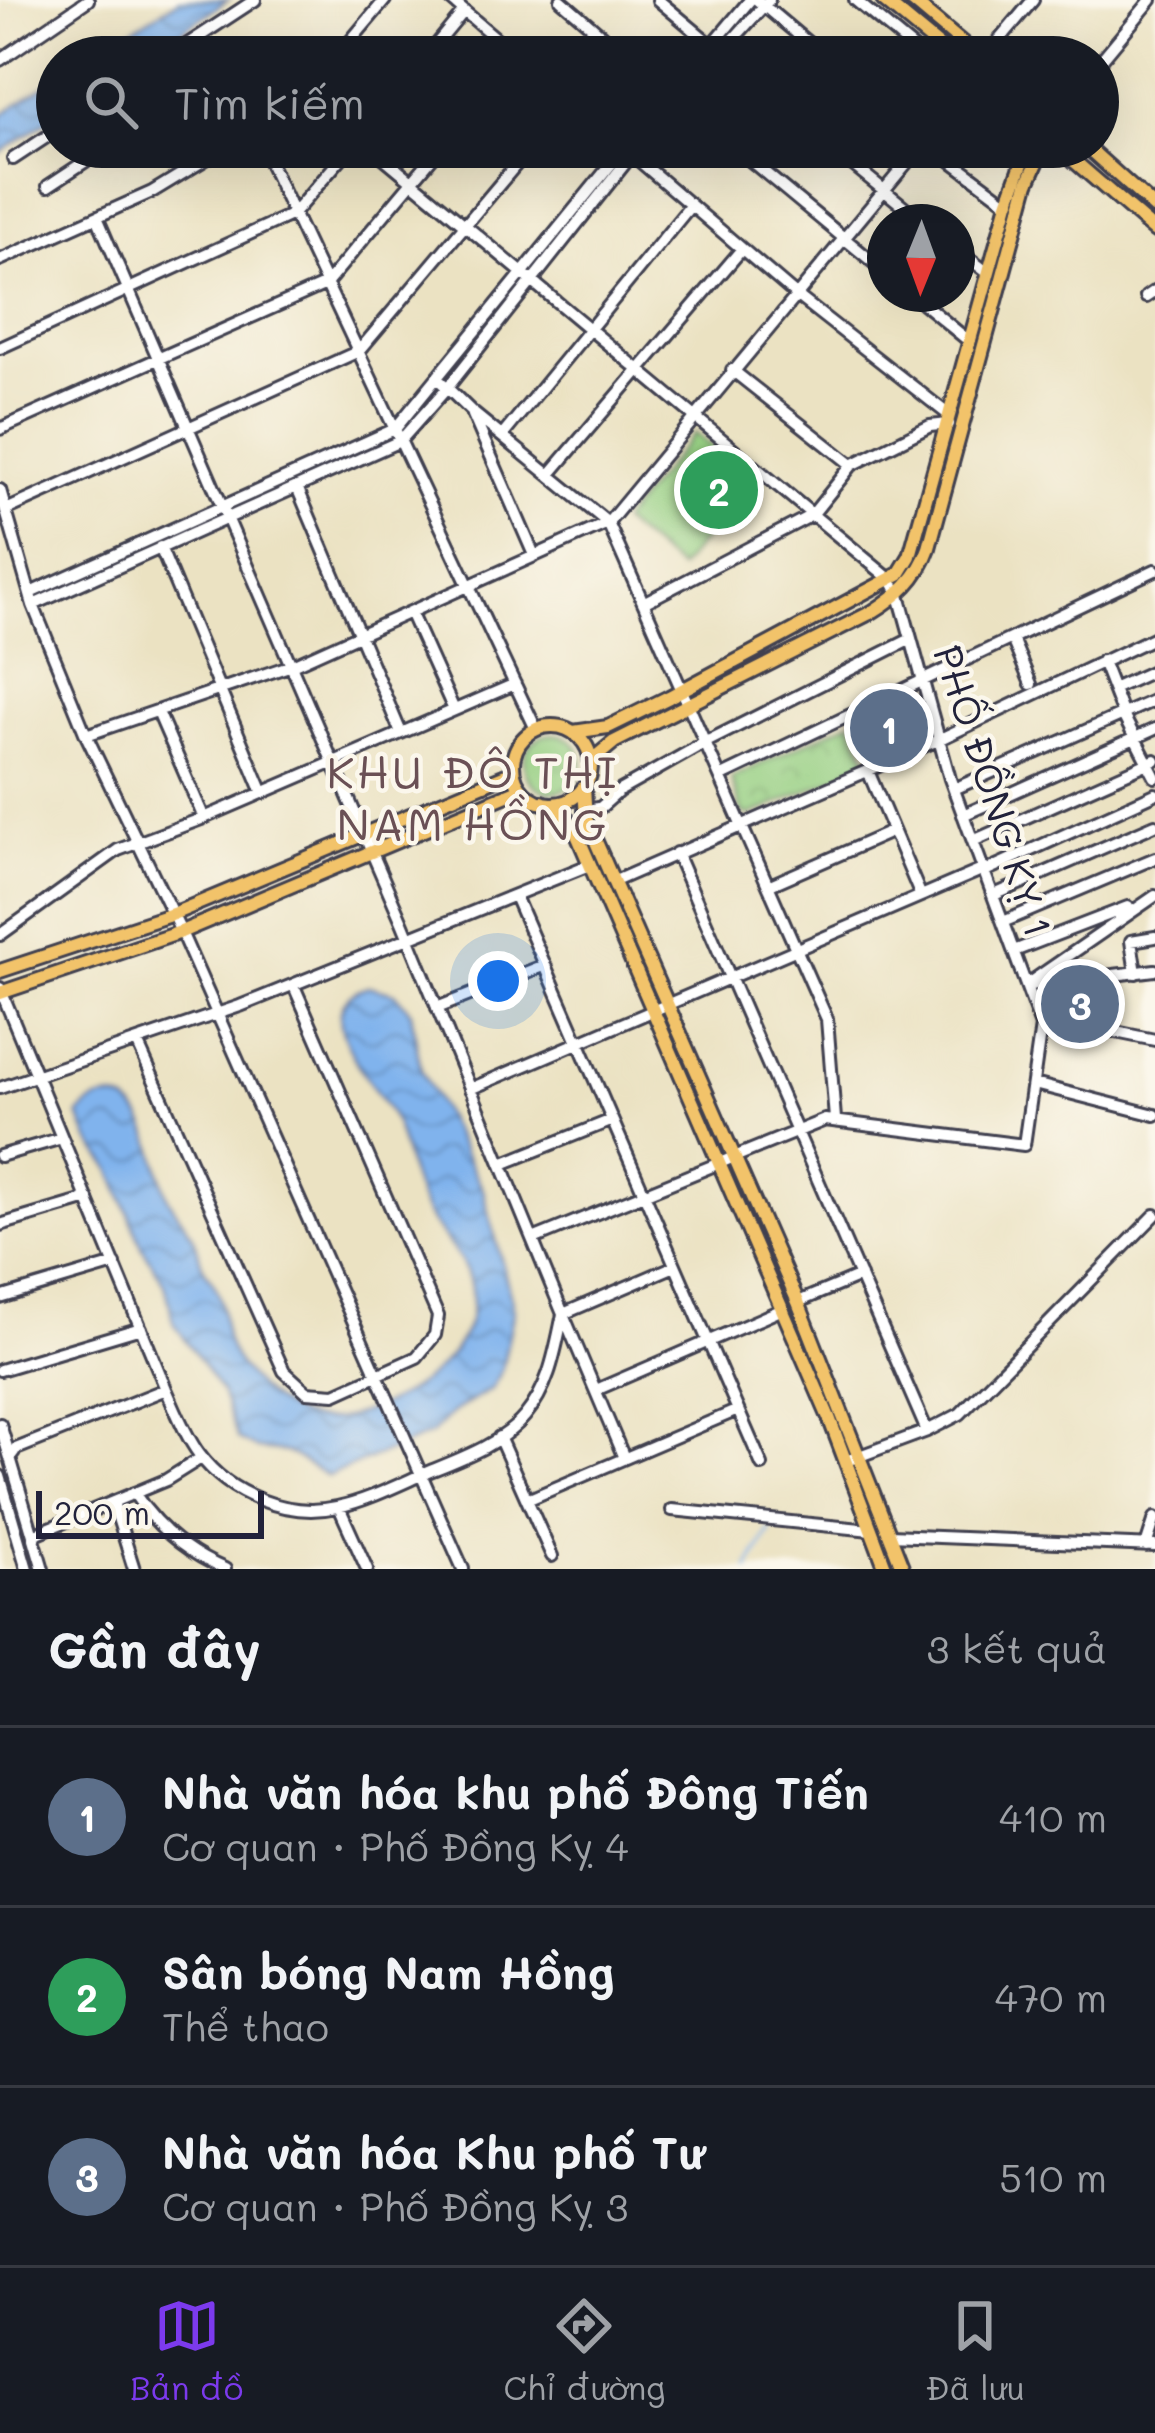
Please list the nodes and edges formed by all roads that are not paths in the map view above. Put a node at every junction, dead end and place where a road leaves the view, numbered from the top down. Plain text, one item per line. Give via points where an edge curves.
1 (88, 0) edge
2 (256, 0) edge
3 (386, 0) edge
4 (451, 0) edge
5 (561, 0) edge
6 (658, 0) edge
7 (855, 0) edge
8 (883, 0) edge
9 (1033, 0) edge
10 (1151, 0) edge
11 (760, 1) edge
12 (914, 1) edge
13 (464, 11) junction
14 (200, 36) edge
15 (355, 36) edge
16 (443, 36) edge
17 (493, 36) edge
18 (603, 36) edge
19 (699, 36) edge
20 (732, 36) edge
21 (801, 36) edge
22 (899, 36) edge
23 (927, 36) edge
24 (956, 36) edge
25 (1001, 36) edge
26 (1119, 39) edge
27 (0, 60) edge
28 (36, 144) edge
29 (13, 159) dead end
30 (75, 168) edge
31 (191, 168) edge
32 (272, 168) edge
33 (333, 168) edge
34 (396, 168) edge
35 (424, 168) edge
36 (513, 168) edge
37 (614, 168) edge
38 (650, 168) edge
39 (759, 168) edge
40 (856, 168) edge
41 (902, 168) edge
42 (961, 168) edge
43 (1020, 168) edge
44 (1035, 168) edge
45 (1039, 168) edge
46 (1083, 168) edge
47 (1110, 168) edge
48 (1033, 172) junction
49 (412, 182) junction
50 (48, 186) dead end
51 (883, 191) junction
52 (1008, 203) junction
53 (899, 204) edge
54 (691, 206) junction
55 (1155, 208) edge
56 (293, 214) junction
57 (97, 218) junction
58 (465, 226) junction
59 (1155, 231) edge
60 (843, 238) junction
61 (742, 249) junction
62 (867, 257) edge
63 (0, 260) edge
64 (975, 263) edge
65 (988, 273) junction
66 (526, 276) junction
67 (326, 284) junction
68 (130, 290) junction
69 (796, 295) junction
70 (933, 312) edge
71 (587, 329) junction
72 (970, 342) junction
73 (0, 348) edge
74 (359, 351) junction
75 (159, 359) junction
76 (732, 370) junction
77 (638, 372) junction
78 (443, 383) junction
79 (472, 412) junction
80 (695, 418) junction
81 (948, 419) junction
82 (964, 428) junction
83 (0, 429) edge
84 (190, 429) junction
85 (398, 435) junction
86 (503, 435) junction
87 (852, 465) junction
88 (551, 473) junction
89 (295, 483) junction
90 (0, 490) edge
91 (5, 511) junction
92 (227, 512) junction
93 (812, 515) junction
94 (608, 523) junction
95 (158, 543) junction
96 (534, 555) junction
97 (1155, 570) edge
98 (890, 580) junction
99 (470, 586) junction
100 (899, 595) junction
101 (32, 599) junction
102 (645, 602) junction
103 (410, 612) junction
104 (360, 634) junction
105 (1155, 637) edge
106 (910, 639) junction
107 (1012, 639) junction
108 (1102, 661) junction
109 (292, 665) junction
110 (1155, 670) edge
111 (921, 681) junction
112 (515, 684) junction
113 (1031, 684) dead end
114 (1113, 689) junction
115 (221, 691) junction
116 (682, 691) junction
117 (1155, 700) edge
118 (689, 705) junction
119 (454, 710) junction
120 (158, 712) junction
121 (1123, 715) junction
122 (536, 729) junction
123 (1155, 729) edge
124 (573, 732) junction
125 (401, 733) junction
126 (86, 735) junction
127 (1137, 738) junction
128 (938, 740) junction
129 (706, 742) junction
130 (591, 761) junction
131 (1152, 762) edge
132 (334, 763) junction
133 (868, 771) junction
134 (513, 772) junction
135 (722, 776) junction
136 (1155, 777) edge
137 (584, 787) junction
138 (521, 789) junction
139 (954, 789) junction
140 (263, 793) junction
141 (1155, 794) edge
142 (542, 802) junction
143 (584, 811) junction
144 (963, 815) junction
145 (204, 818) junction
146 (742, 825) junction
147 (1155, 825) edge
148 (893, 831) junction
149 (364, 838) junction
150 (974, 841) junction
151 (141, 844) junction
152 (676, 853) junction
153 (371, 855) junction
154 (1155, 858) edge
155 (589, 865) junction
156 (984, 870) junction
157 (615, 881) junction
158 (770, 885) junction
159 (920, 894) junction
160 (994, 895) junction
161 (514, 896) junction
162 (1155, 896) edge
163 (1134, 908) junction
164 (173, 914) junction
165 (1004, 922) junction
166 (181, 932) junction
167 (0, 935) edge
168 (1155, 937) edge
169 (410, 940) junction
170 (798, 949) junction
171 (1014, 952) junction
172 (544, 965) junction
173 (1155, 970) edge
174 (0, 971) edge
175 (1136, 973) junction
176 (732, 978) junction
177 (1026, 985) junction
178 (294, 986) junction
179 (0, 992) edge
180 (668, 1006) junction
181 (437, 1008) junction
182 (654, 1012) junction
183 (217, 1015) junction
184 (1041, 1026) junction
185 (1155, 1040) edge
186 (138, 1044) junction
187 (579, 1044) junction
188 (38, 1078) junction
189 (1034, 1084) junction
190 (0, 1088) edge
191 (470, 1088) junction
192 (1155, 1114) edge
193 (835, 1119) junction
194 (612, 1120) junction
195 (796, 1129) junction
196 (62, 1138) junction
197 (734, 1154) junction
198 (0, 1156) edge
199 (719, 1161) junction
200 (502, 1165) junction
201 (644, 1193) junction
202 (88, 1199) junction
203 (1155, 1215) edge
204 (0, 1225) edge
205 (533, 1239) junction
206 (115, 1264) junction
207 (675, 1265) junction
208 (860, 1276) junction
209 (0, 1298) edge
210 (797, 1303) junction
211 (783, 1310) junction
212 (562, 1314) junction
213 (141, 1328) junction
214 (572, 1336) junction
215 (557, 1338) junction
216 (710, 1343) junction
217 (0, 1370) edge
218 (378, 1374) junction
219 (166, 1389) junction
220 (596, 1390) junction
221 (738, 1410) junction
222 (0, 1424) edge
223 (926, 1431) junction
224 (499, 1437) junction
225 (6, 1453) edge
226 (861, 1456) junction
227 (202, 1458) junction
228 (624, 1458) junction
229 (846, 1461) junction
230 (762, 1465) dead end
231 (421, 1475) junction
232 (0, 1476) edge
233 (134, 1493) junction
234 (527, 1500) junction
235 (113, 1502) junction
236 (339, 1507) junction
237 (672, 1510) dead end
238 (1155, 1518) edge
239 (871, 1530) junction
240 (33, 1535) junction
241 (890, 1535) junction
242 (1150, 1546) edge
243 (552, 1556) dead end
244 (27, 1569) edge
245 (43, 1569) edge
246 (134, 1569) edge
247 (225, 1569) edge
248 (366, 1569) edge
249 (463, 1569) edge
250 (886, 1569) edge
251 (904, 1569) edge

1 - 27 street
2 - 14 street
3 - 15 street
4 - 13 street
5 - 18 street
6 - 19 street
7 - 22 street
8 - 23 main road
9 - 25 street
10 - 26 street
11 - 20 street
11 - 21 street
12 - 24 main road
13 - 16 street
13 - 17 street
28 - 29 street
30 - 50 street
31 - 57 street
32 - 56 street
33 - 56 street
34 - 49 street, PHỐ ĐỒNG KỴ 1
35 - 49 street
36 - 58 street
37 - 66 street
38 - 54 street
39 - 60 street
40 - 51 street
41 - 51 street
42 - 52 street
43 - 52 main road
44 - 48 main road
45 - 48 main road
46 - 59 main road
47 - 55 main road
48 - 82 main road
49 - 58 street, PHỐ ĐỒNG KỴ 1
49 - 67 street
51 - 53 street
51 - 60 street
52 - 65 main road
54 - 61 street
54 - 71 street
56 - 67 street
56 - 68 street
57 - 63 street
57 - 68 street
58 - 66 street, PHỐ ĐỒNG KỴ 1
58 - 74 street
60 - 62 street
60 - 69 street
61 - 69 street
61 - 77 street
64 - 65 street
65 - 72 main road
66 - 71 street, PHỐ ĐỒNG KỴ 1
66 - 78 street
67 - 74 street
67 - 75 street
68 - 73 street
68 - 75 street
69 - 76 street
69 - 81 street
70 - 72 street
71 - 77 street, PHỐ ĐỒNG KỴ 1
71 - 86 street
72 - 81 main road
74 - 84 street
74 - 85 street
75 - 83 street
75 - 84 street
76 - 80 street
76 - 87 street
77 - 80 street, PHỐ ĐỒNG KỴ 1
77 - 88 street
78 - 79 street
78 - 85 street
79 - 86 street
79 - 96 street
80 - 93 street, PHỐ ĐỒNG KỴ 1
80 - 94 street
81 - 82 street
81 - 87 street
81 - 98 main road via 910,556
82 - 100 main road via 925,560
84 - 91 street
84 - 92 street
85 - 89 street
85 - 99 street
86 - 88 street
87 - 93 street
88 - 94 street
89 - 92 street
89 - 104 street
90 - 91 street
91 - 101 street
92 - 95 street
92 - 109 street
93 - 98 street, PHỐ ĐỒNG KỴ 1
93 - 102 street
94 - 96 street
94 - 102 street
95 - 101 street
95 - 115 street
96 - 99 street
97 - 107 street
98 - 100 street, PHỐ ĐỒNG KỴ 1
98 - 116 main road
99 - 103 street
99 - 112 street
100 - 106 street, PHỐ ĐỒNG KỴ 1
100 - 118 main road
101 - 126 street
102 - 116 street
103 - 104 street
103 - 119 street
104 - 109 street
104 - 125 street
105 - 108 street
106 - 111 street, PHỐ ĐỒNG KỴ 1
106 - 129 street
107 - 111 street
107 - 113 street
108 - 114 street
108 - 128 street
109 - 115 street
109 - 132 street
110 - 114 street
111 - 128 street, PHỐ ĐỒNG KỴ 1
111 - 135 street
112 - 119 street
112 - 122 street
114 - 121 street
115 - 120 street
115 - 140 street
116 - 118 street
116 - 124 main road via 610,726
117 - 121 street
118 - 129 street
118 - 130 main road
119 - 125 street
120 - 126 street
120 - 145 street
121 - 127 street
121 - 139 street
122 - 124 main road
122 - 134 main road via 516,749
123 - 127 street
124 - 130 main road
125 - 132 street
126 - 151 street
127 - 131 street
127 - 144 street
128 - 133 street
128 - 139 street, PHỐ ĐỒNG KỴ 1
129 - 135 street
129 - 143 street
130 - 137 main road
131 - 136 street
131 - 150 street
132 - 140 street
132 - 149 street
133 - 146 street
133 - 148 street
134 - 138 main road
134 - 149 main road
135 - 146 street
137 - 142 main road via 567,800
137 - 143 main road
138 - 142 main road
138 - 153 main road
139 - 144 street, PHỐ ĐỒNG KỴ 1
140 - 145 street
141 - 156 street
142 - 155 main road via 564,814
143 - 157 main road
144 - 150 street, PHỐ ĐỒNG KỴ 1
145 - 151 street
146 - 152 street
146 - 158 street
147 - 160 street
148 - 158 street
148 - 159 street
149 - 153 street
149 - 164 main road
150 - 156 street, PHỐ ĐỒNG KỴ 1
151 - 164 street
151 - 167 street via 109,854
152 - 157 street
152 - 176 street
153 - 166 main road
153 - 169 street
154 - 165 street
155 - 161 street
155 - 182 main road
156 - 159 street
156 - 160 street, PHỐ ĐỒNG KỴ 1
157 - 180 main road
158 - 170 street
159 - 170 street
160 - 165 street, PHỐ ĐỒNG KỴ 1
161 - 169 street
161 - 172 street
162 - 163 street
163 - 171 street
163 - 177 street
164 - 166 street
164 - 174 main road
165 - 171 street, PHỐ ĐỒNG KỴ 1
166 - 179 main road
166 - 183 street
168 - 175 street via 1131,941
169 - 178 street
169 - 181 street
170 - 176 street
170 - 193 street via 831,1029
171 - 177 street, PHỐ ĐỒNG KỴ 1
172 - 181 street
172 - 187 street
173 - 175 street
175 - 177 street
176 - 180 street
176 - 195 street
177 - 184 street, PHỐ ĐỒNG KỴ 1
178 - 183 street
178 - 218 street via 436,1310 437,1329 425,1350
179 - 188 street
180 - 182 street
180 - 197 main road
181 - 191 street
182 - 187 street
182 - 199 main road
183 - 186 street
183 - 218 street
184 - 185 street
184 - 189 street, PHỐ ĐỒNG KỴ 1
186 - 188 street
186 - 218 street via 287,1377 328,1395
187 - 191 street
187 - 194 street
188 - 190 street
188 - 196 street
189 - 192 street
189 - 193 street, PHỐ ĐỒNG KỴ 1 via 1024,1145
191 - 200 street
193 - 195 street
194 - 200 street
194 - 201 street
195 - 197 street
195 - 208 street
196 - 198 street
196 - 202 street
197 - 199 street
197 - 210 main road
199 - 201 street
199 - 211 main road
200 - 205 street
201 - 205 street
201 - 207 street
202 - 204 street
202 - 206 street
203 - 223 street via 960,1414
205 - 212 street
206 - 209 street
206 - 213 street
207 - 212 street
207 - 216 street
208 - 210 street
208 - 223 street
210 - 226 main road
211 - 216 street
211 - 229 main road
212 - 214 street
212 - 215 street
213 - 217 street
213 - 219 street
214 - 215 street
214 - 220 street
215 - 224 street via 540,1395
216 - 220 street
216 - 221 street
218 - 231 street
219 - 225 street
219 - 227 street
220 - 228 street
221 - 228 street
221 - 230 street
222 - 225 street
223 - 226 street
224 - 231 street
224 - 234 street
225 - 240 street
226 - 229 street
226 - 241 main road
227 - 233 street
227 - 236 street via 240,1490 275,1505
228 - 234 street
229 - 239 main road
231 - 236 street
231 - 249 street
232 - 244 street
233 - 235 street
233 - 247 street via 176,1540
234 - 243 street
235 - 240 street
235 - 246 street
236 - 248 street
237 - 239 street
238 - 242 street
239 - 250 main road
240 - 245 street
241 - 242 street
241 - 251 main road

